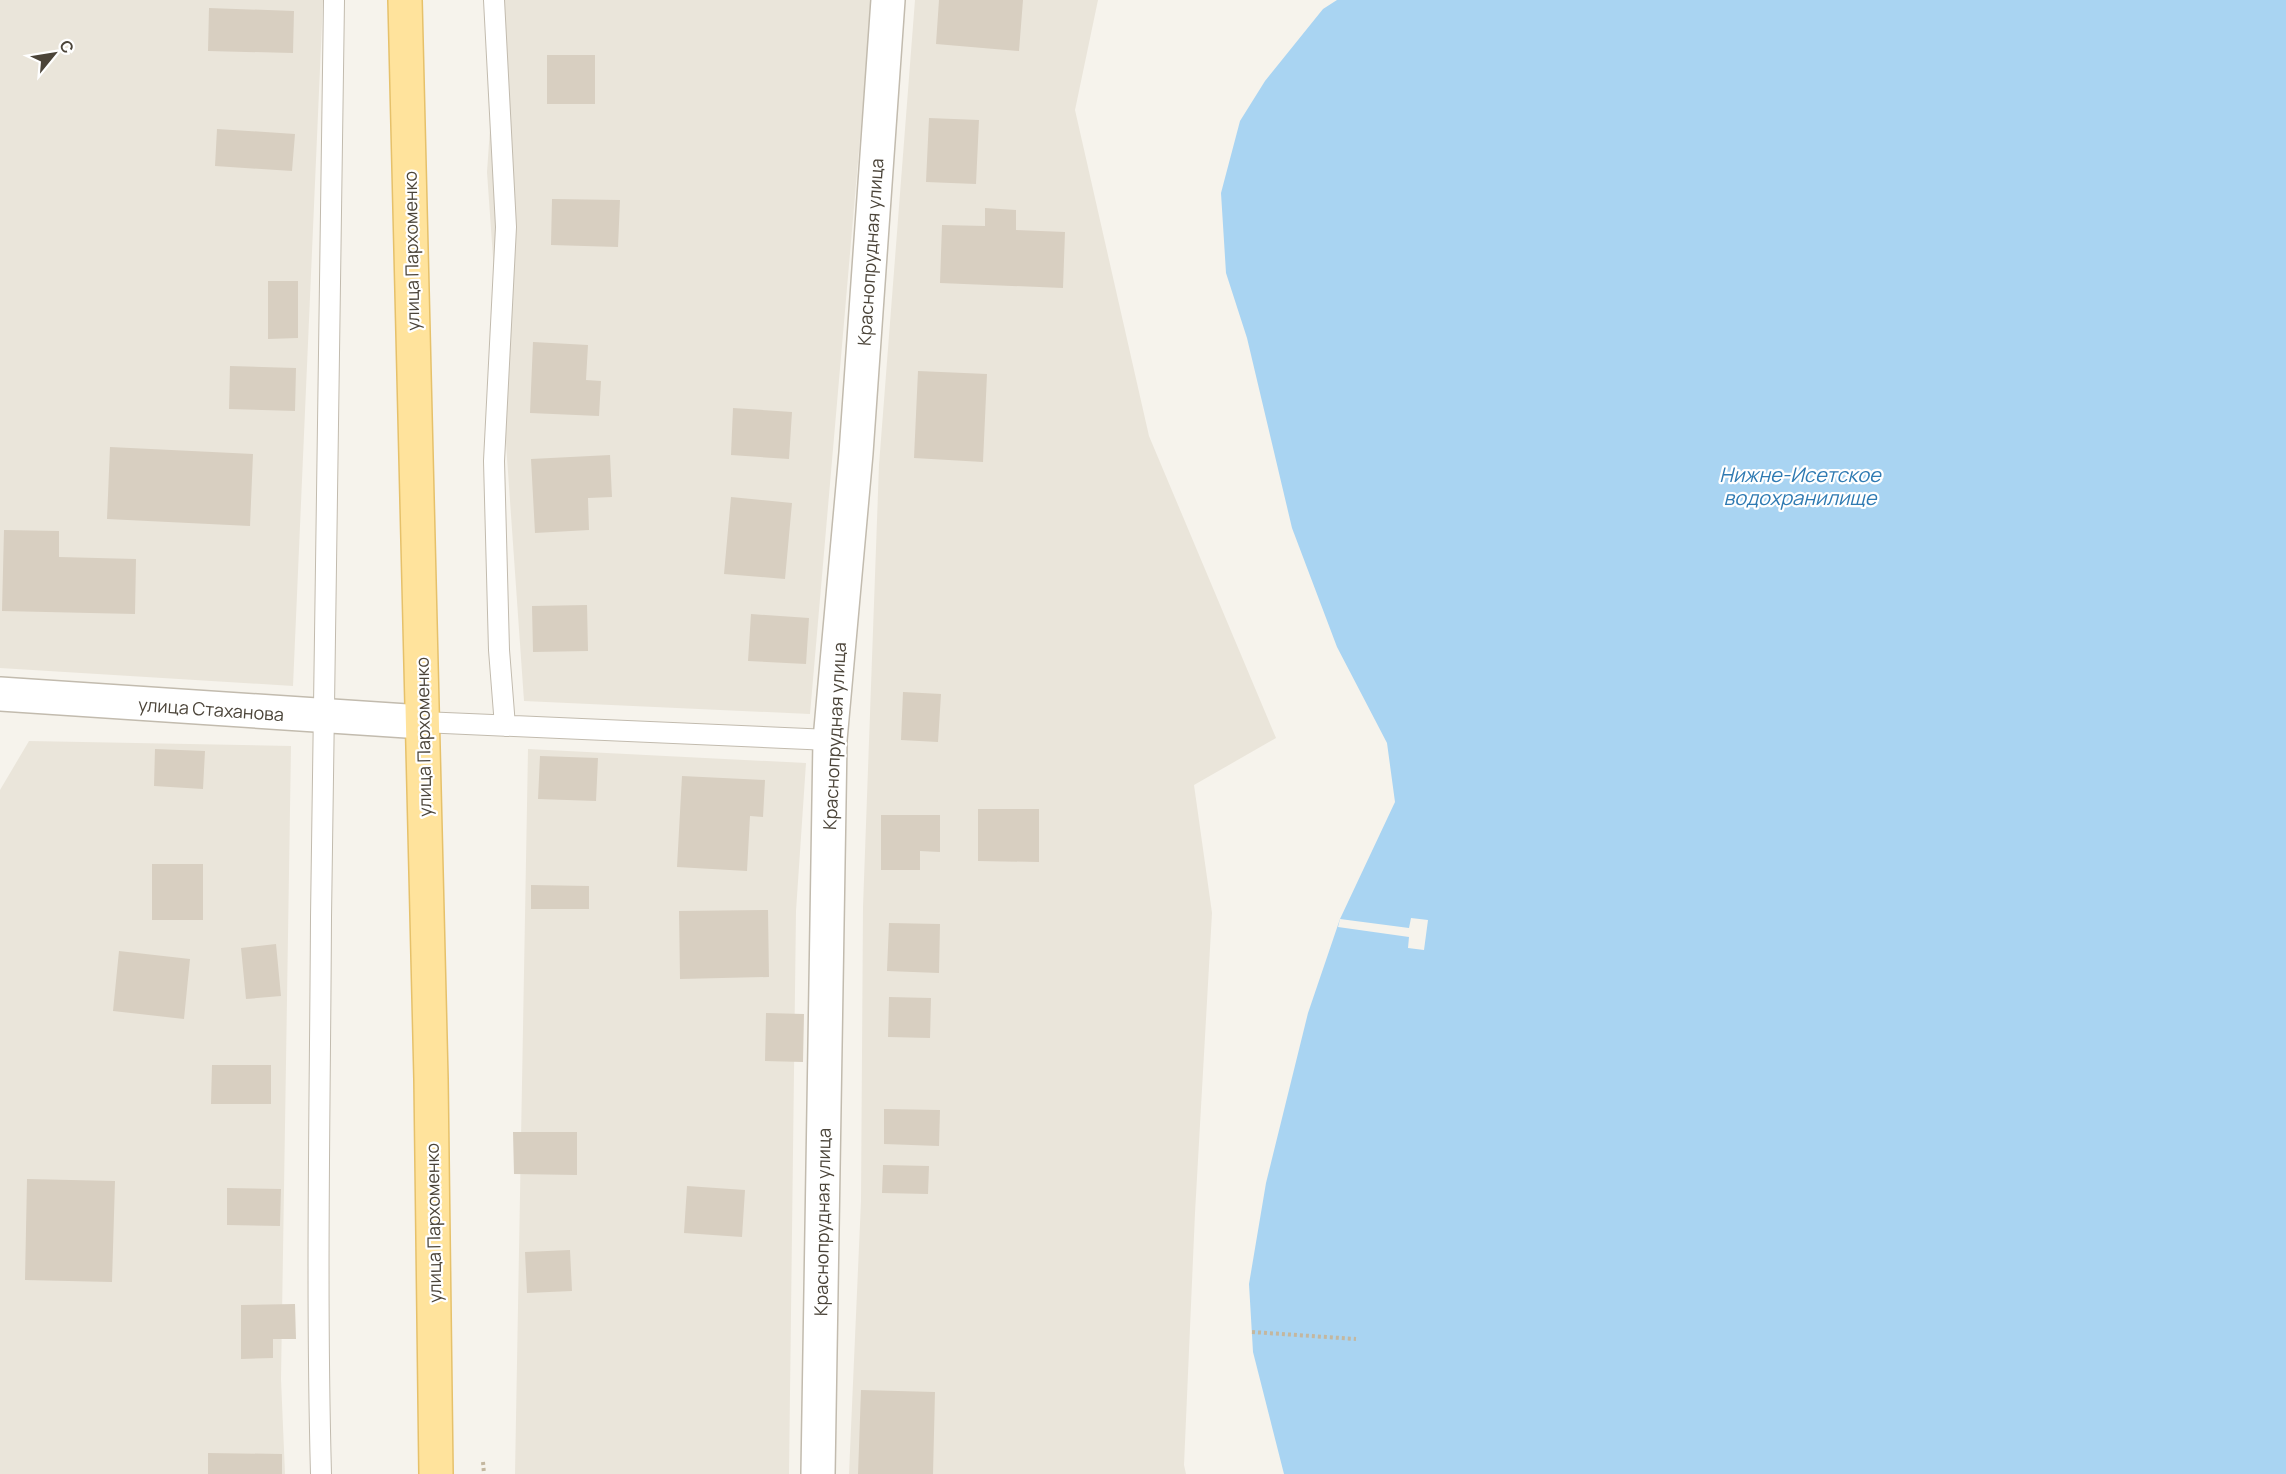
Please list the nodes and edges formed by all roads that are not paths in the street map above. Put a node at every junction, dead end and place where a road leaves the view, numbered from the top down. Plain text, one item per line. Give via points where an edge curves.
1 (334, 0) edge
2 (405, 0) edge
3 (494, 0) edge
4 (888, 0) edge
5 (0, 694) edge
6 (323, 716) junction
7 (422, 722) junction
8 (505, 726) junction
9 (830, 741) junction
10 (321, 1474) edge
11 (436, 1474) edge
12 (818, 1474) edge

1 - 6 lane
2 - 7 main road, улица Пархоменко
3 - 8 lane via 506,227 494,461
4 - 9 street, Краснопрудная улица via 856,453
5 - 6 street, улица Стаханова
6 - 7 street, улица Стаханова
6 - 10 lane via 318,1349
7 - 8 lane
7 - 11 main road, улица Пархоменко
8 - 9 lane
9 - 12 street, Краснопрудная улица

